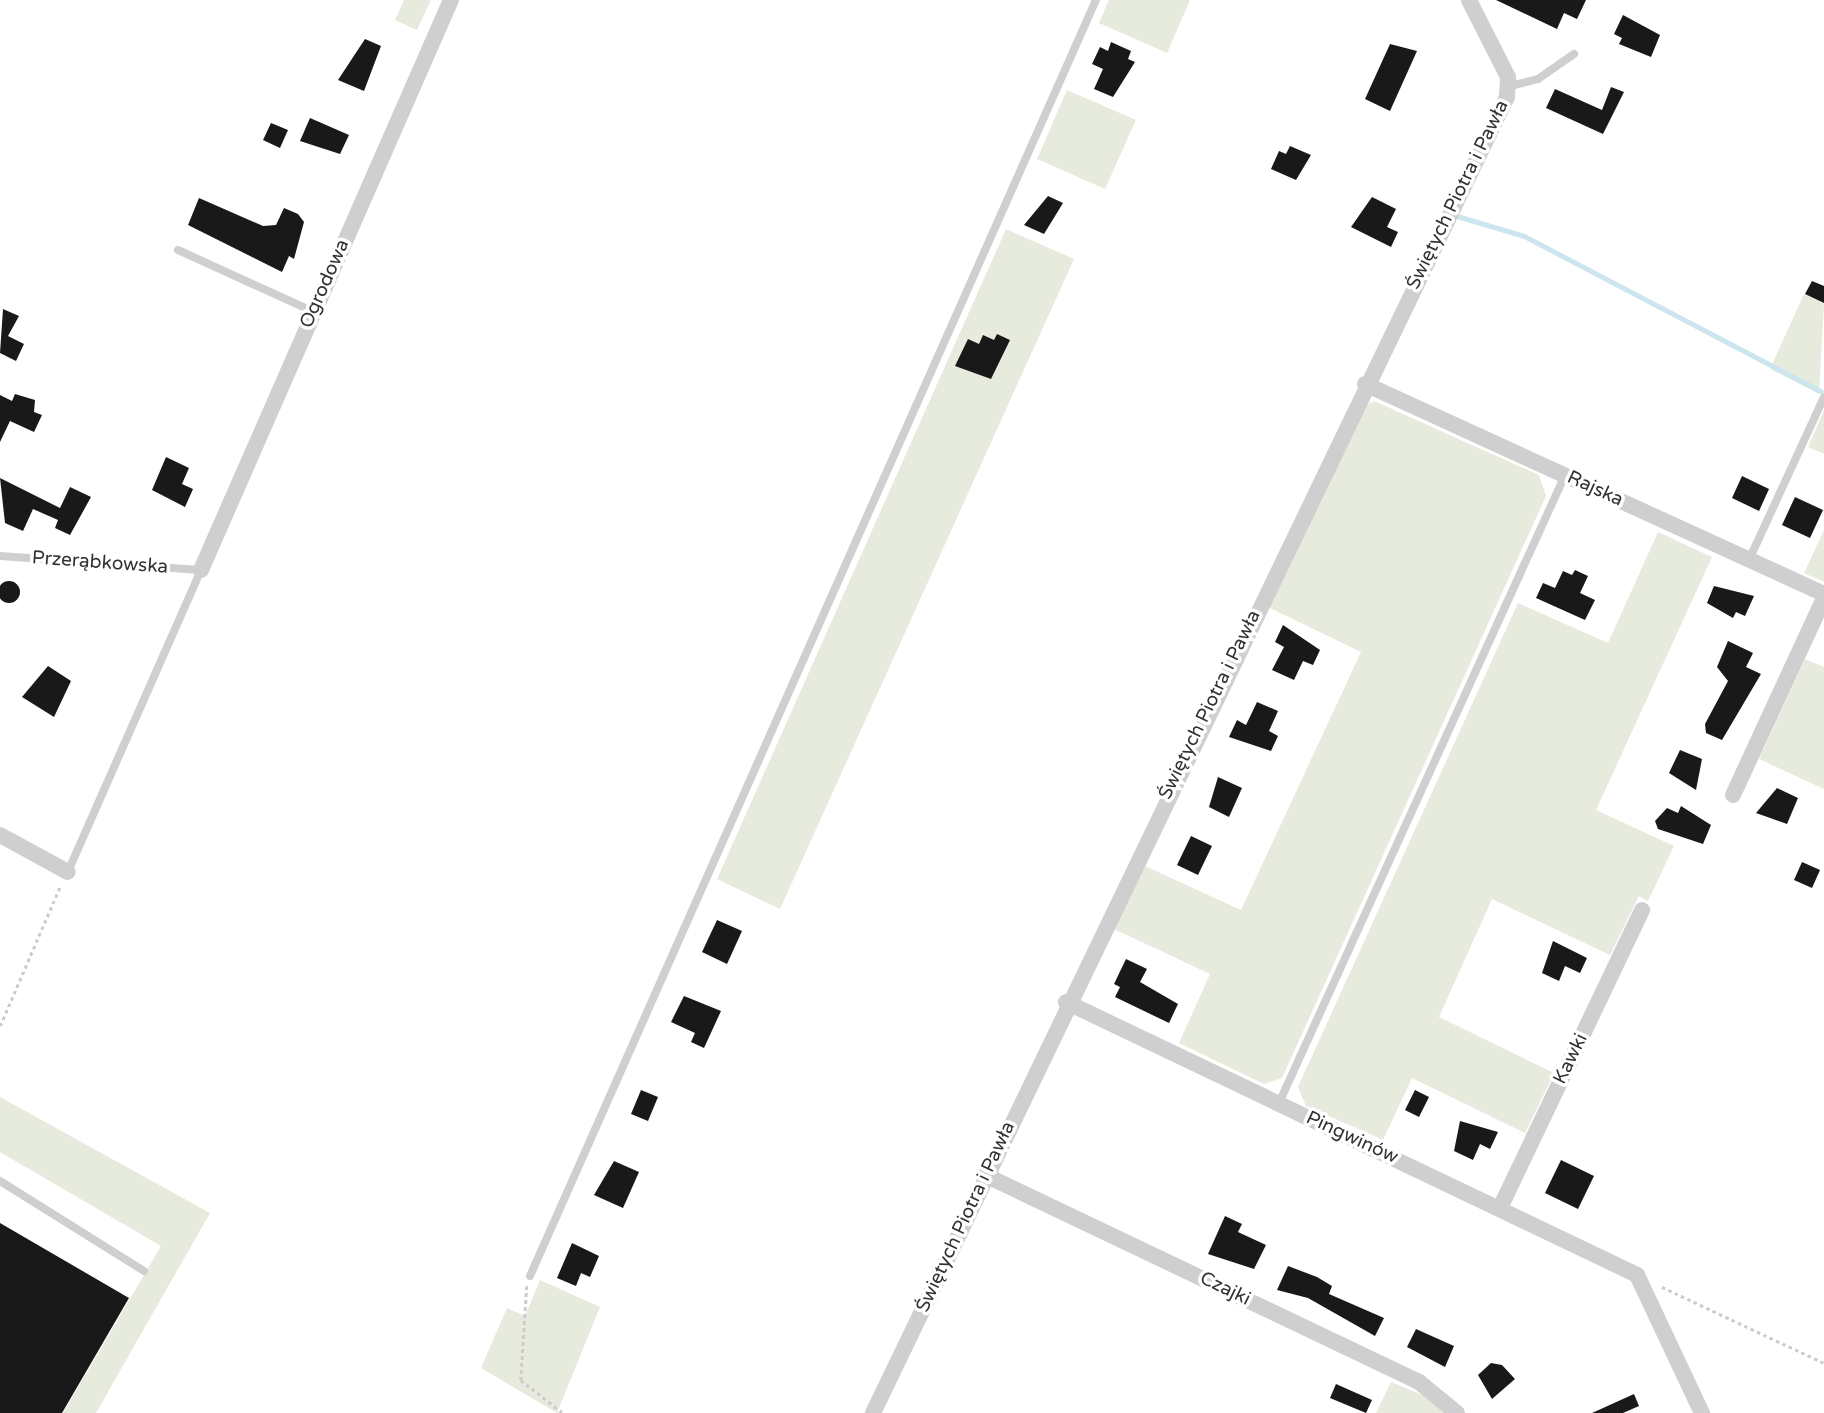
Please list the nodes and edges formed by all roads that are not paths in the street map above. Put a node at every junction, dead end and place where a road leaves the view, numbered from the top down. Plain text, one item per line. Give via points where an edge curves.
1 (451, 0) edge
2 (1096, 0) edge
3 (1469, 0) edge
4 (1574, 54) dead end
5 (1510, 86) junction
6 (178, 250) dead end
7 (312, 311) junction
8 (1365, 384) junction
9 (1824, 397) edge
10 (1565, 475) junction
11 (0, 556) edge
12 (1749, 559) junction
13 (201, 570) junction
14 (1824, 596) edge
15 (1733, 795) dead end
16 (0, 835) edge
17 (68, 872) joint
18 (1642, 910) dead end
19 (1066, 1002) junction
20 (1279, 1103) junction
21 (985, 1175) junction
22 (0, 1181) edge
23 (1500, 1208) junction
24 (144, 1271) dead end
25 (530, 1276) road end
26 (873, 1413) edge
27 (1457, 1413) edge
28 (1702, 1413) edge

1 - 7 street, Ogrodowa
2 - 25 lane
3 - 5 street, Świętych Piotra i Pawła
4 - 5 lane via 1538,79
5 - 8 street, Świętych Piotra i Pawła
6 - 7 lane
7 - 13 street, Ogrodowa
8 - 10 street, Rajska
8 - 19 street, Świętych Piotra i Pawła
9 - 12 lane
10 - 12 street, Rajska
10 - 20 lane
11 - 13 lane, Przerąbkowska
12 - 14 street, Rajska
13 - 17 lane
14 - 15 street
16 - 17 street
18 - 23 street, Kawki
19 - 20 street, Pingwinów
19 - 21 street, Świętych Piotra i Pawła
20 - 23 street, Pingwinów
21 - 26 street, Świętych Piotra i Pawła
21 - 27 street, Czajki via 1419,1382
22 - 24 lane
23 - 28 street, Pingwinów via 1637,1275

